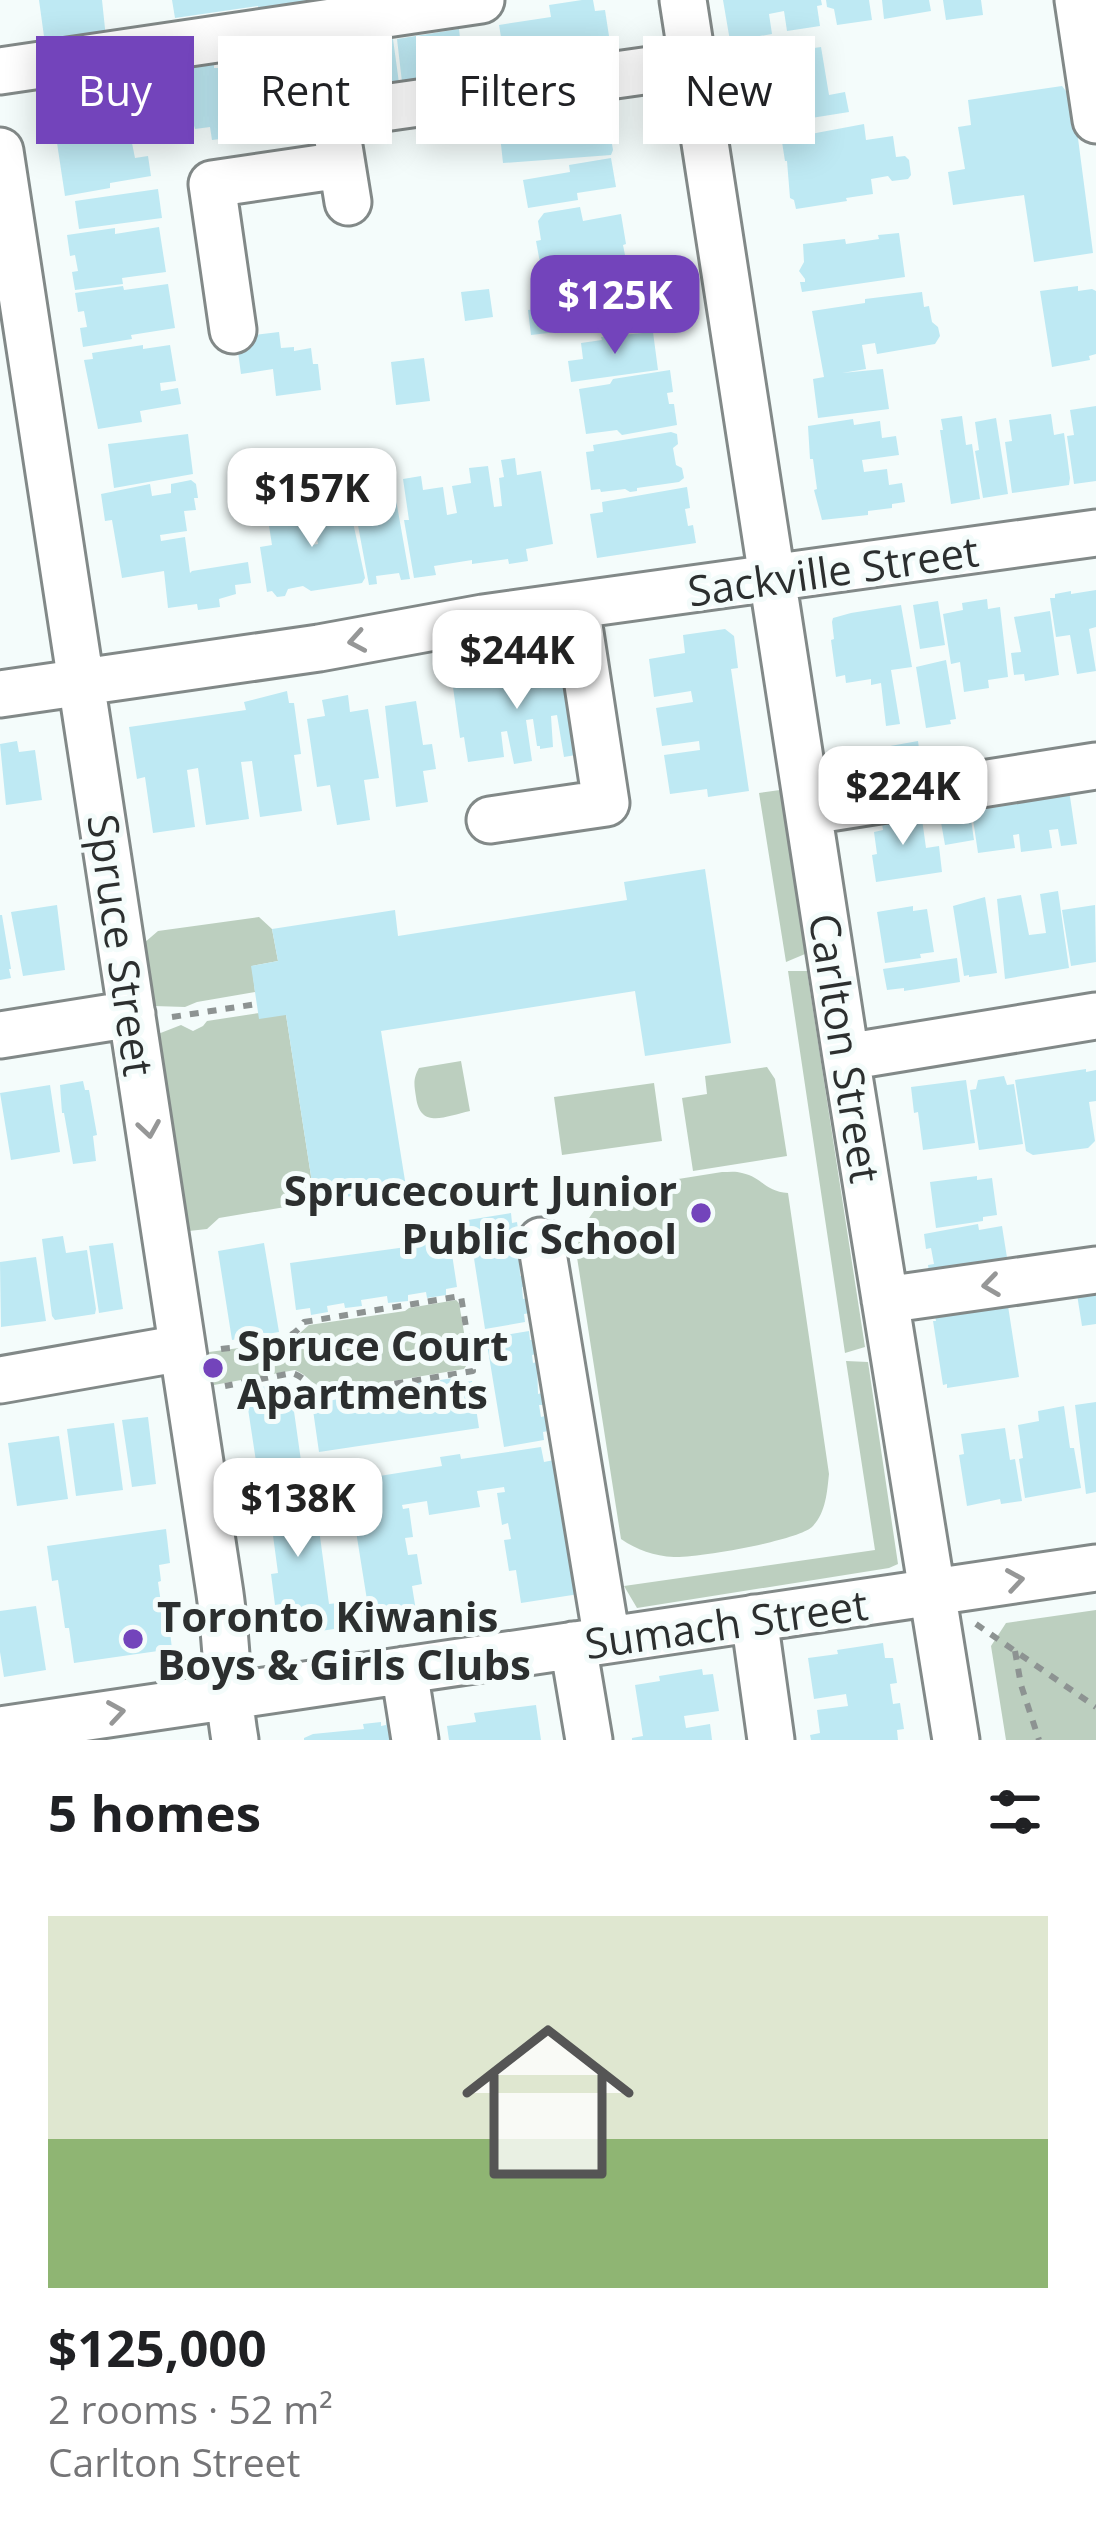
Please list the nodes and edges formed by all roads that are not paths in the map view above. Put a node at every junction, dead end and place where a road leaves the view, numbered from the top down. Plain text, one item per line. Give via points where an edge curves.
1 (481, 0) edge
2 (683, 0) edge
3 (1078, 0) edge
4 (335, 11) edge
5 (689, 36) edge
6 (0, 71) edge
7 (643, 71) edge
8 (1096, 120) edge
9 (705, 144) edge
10 (0, 152) edge
11 (233, 330) dead end
12 (1096, 532) edge
13 (773, 580) junction
14 (577, 606) junction
15 (83, 681) junction
16 (0, 694) edge
17 (1096, 766) edge
18 (810, 811) junction
19 (490, 820) dead end
20 (152, 1016) junction
21 (1096, 1016) edge
22 (0, 1035) edge
23 (846, 1057) junction
24 (541, 1241) dead end
25 (1096, 1270) edge
26 (885, 1300) junction
27 (197, 1349) junction
28 (0, 1380) edge
29 (1096, 1568) edge
30 (934, 1593) junction
31 (754, 1618) junction
32 (590, 1643) junction
33 (404, 1670) junction
34 (230, 1694) junction
35 (0, 1730) edge
36 (235, 1740) edge
37 (415, 1740) edge
38 (589, 1740) edge
39 (771, 1740) edge
40 (956, 1740) edge

1 - 4 street
2 - 5 street, Carlton Street
3 - 8 street
4 - 6 street
7 - 11 street via 334,115 345,184 212,184
9 - 13 street, Carlton Street
10 - 15 street, Spruce Street
12 - 13 street, Sackville Street
13 - 14 street, Sackville Street
13 - 18 street, Carlton Street
14 -> 15 street, Sackville Street
14 - 19 street via 606,803
15 - 16 street, Sackville Street
15 - 20 street, Spruce Street
17 - 18 street
18 - 23 street, Carlton Street
20 - 22 street
20 -> 27 street, Spruce Street
21 - 23 street
23 - 26 street, Carlton Street
24 - 32 street
25 -> 26 street
26 - 30 street, Carlton Street
27 - 28 street
27 - 34 street, Spruce Street
30 -> 29 street, Sumach Street
30 - 31 street, Sumach Street
30 - 40 street, Carlton Street
31 - 32 street, Sumach Street
31 - 39 street
32 - 33 street, Sumach Street
32 - 38 street
33 - 34 street, Sumach Street
33 - 37 street
35 -> 34 street, Sumach Street
34 - 36 street, Spruce Street

